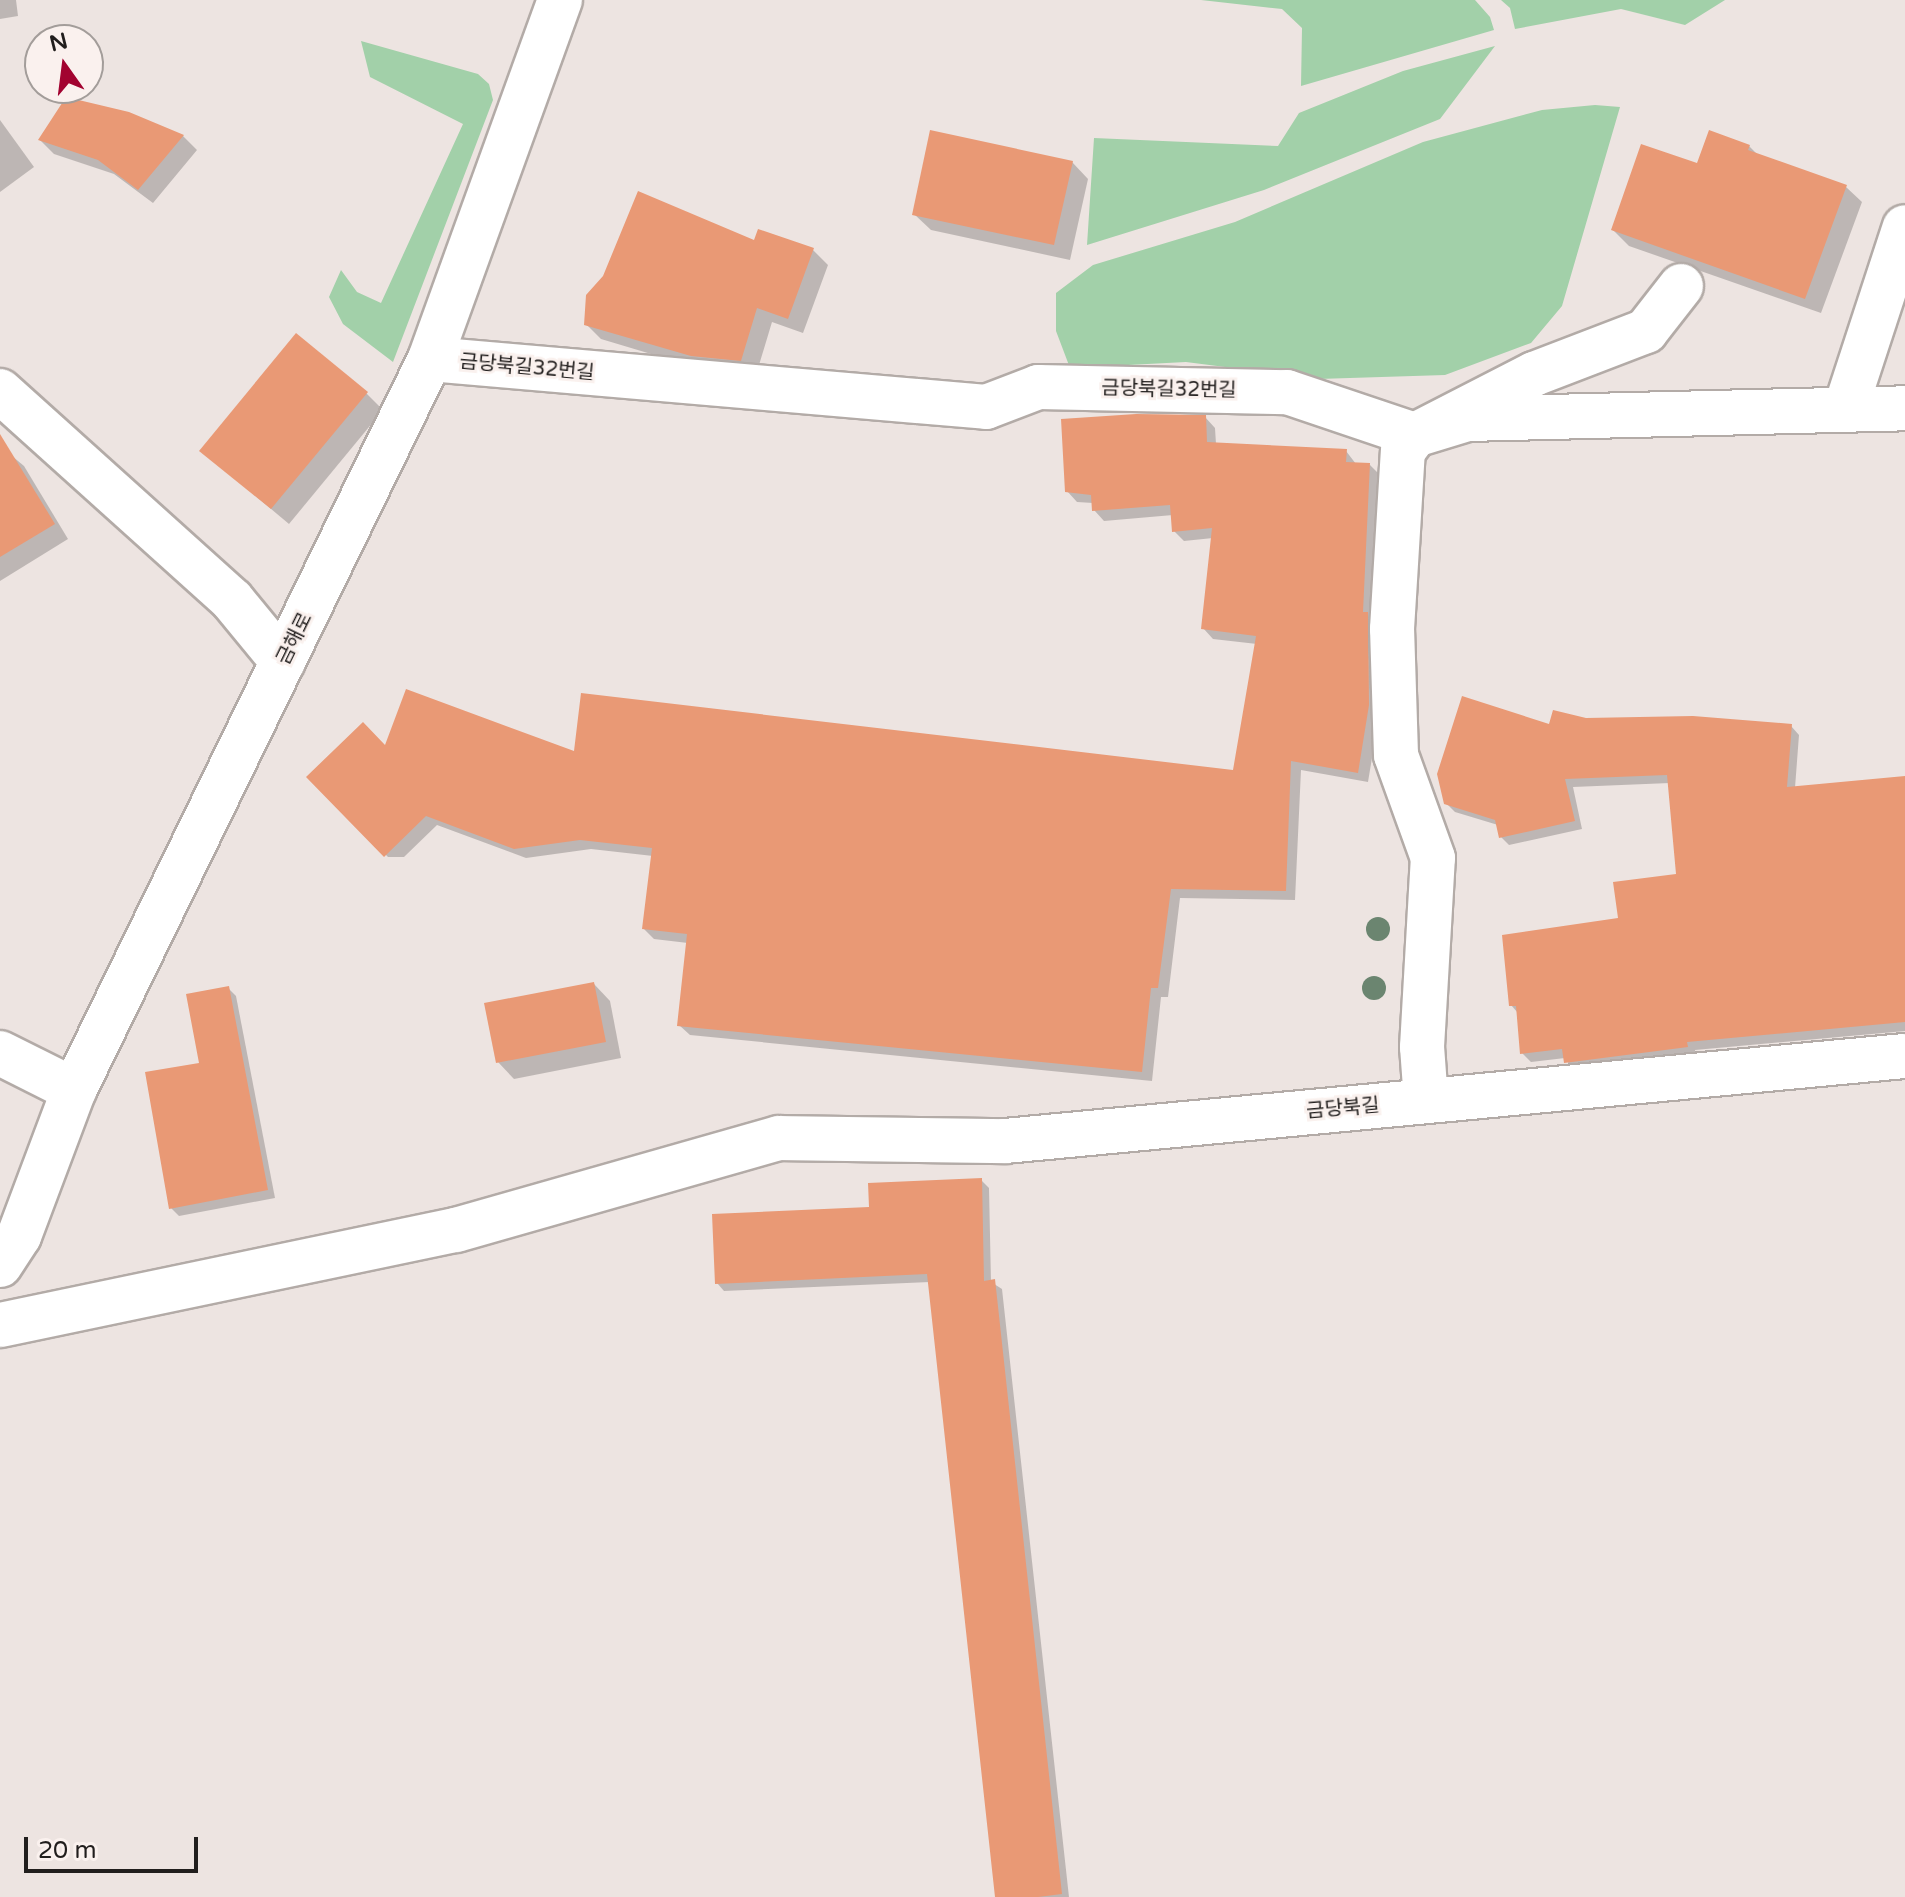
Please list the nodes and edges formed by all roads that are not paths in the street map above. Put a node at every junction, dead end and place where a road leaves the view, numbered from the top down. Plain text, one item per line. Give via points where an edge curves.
1 (560, 0) edge
2 (1905, 227) edge
3 (1681, 286) dead end
4 (430, 359) junction
5 (0, 391) edge
6 (1846, 407) junction
7 (1905, 408) edge
8 (1415, 435) junction
9 (283, 662) junction
10 (0, 1053) edge
11 (1905, 1056) edge
12 (74, 1090) junction
13 (1426, 1101) junction
14 (0, 1265) edge
15 (0, 1325) edge

1 - 4 street, 금해로
2 - 6 street
3 - 8 street via 1646,331 1534,374
4 - 8 street, 금당북길32번길 via 986,407 1038,387 1287,392
4 - 9 street, 금해로
5 - 9 street via 232,600
6 - 7 street
6 - 8 street via 1467,419
8 - 13 street via 1403,451 1392,629 1396,755 1433,858 1422,1047
9 - 12 street, 금해로
10 - 12 street
11 - 13 street, 금당북길
12 - 14 street, 금해로 via 19,1236
13 - 15 street, 금당북길 via 1005,1141 779,1138 456,1230

